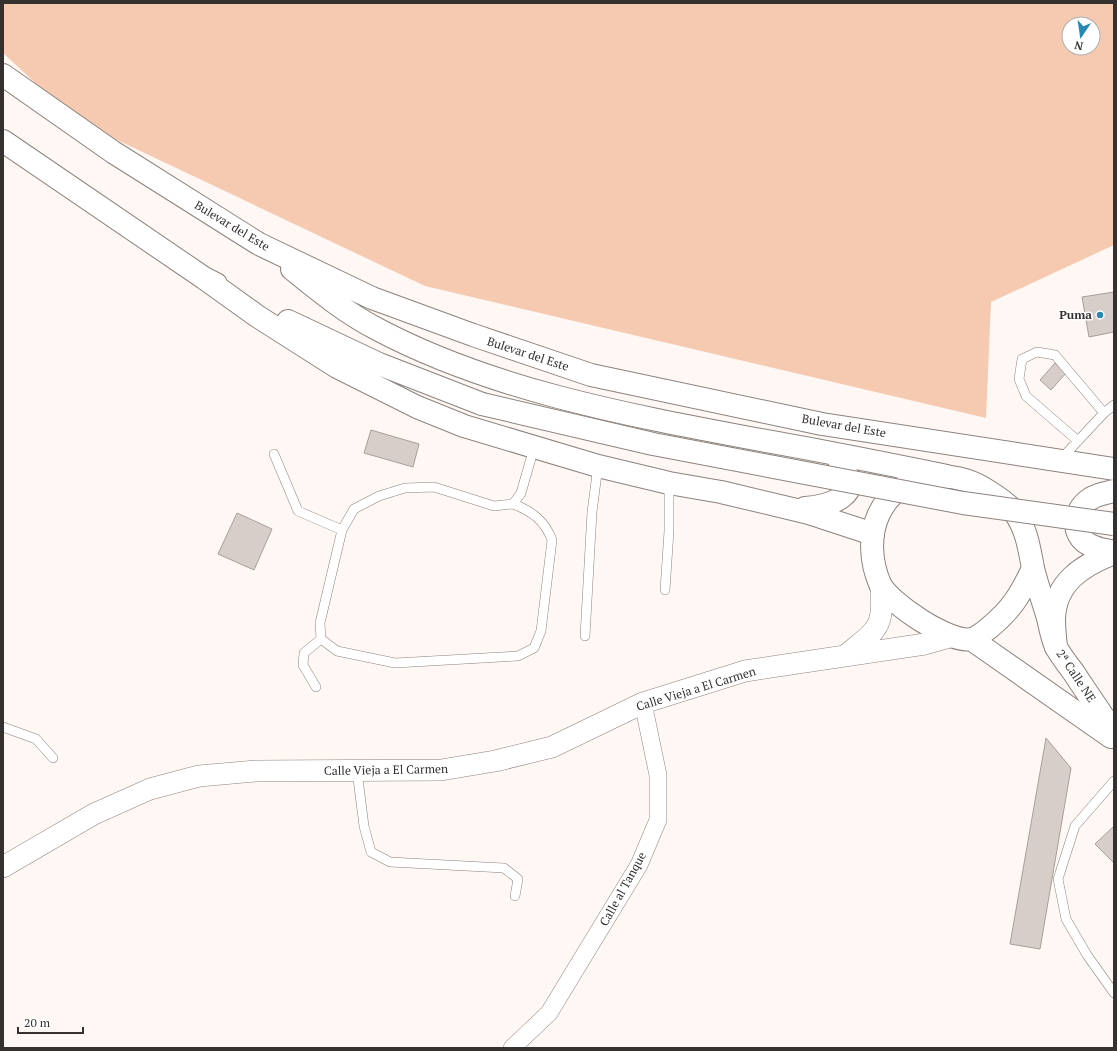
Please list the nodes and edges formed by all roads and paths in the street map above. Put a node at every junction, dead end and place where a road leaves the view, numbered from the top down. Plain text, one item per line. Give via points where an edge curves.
1 (3, 75) edge
2 (3, 141) edge
3 (259, 244) junction
4 (204, 278) junction
5 (1114, 405) edge
6 (1104, 413) junction
7 (1078, 441) junction
8 (534, 448) junction
9 (805, 448) junction
10 (274, 454) dead end
11 (1060, 460) junction
12 (598, 466) junction
13 (1114, 469) edge
14 (946, 476) junction
15 (669, 483) junction
16 (1114, 491) edge
17 (513, 504) junction
18 (774, 504) junction
19 (1114, 524) edge
20 (342, 530) junction
21 (873, 534) junction
22 (1114, 552) edge
23 (1033, 568) junction
24 (881, 585) junction
25 (665, 590) dead end
26 (585, 636) dead end
27 (960, 638) junction
28 (321, 639) junction
29 (1056, 647) junction
30 (845, 656) junction
31 (316, 687) dead end
32 (643, 702) junction
33 (3, 727) edge
34 (1114, 733) edge
35 (1114, 739) edge
36 (53, 758) dead end
37 (357, 771) junction
38 (1114, 781) edge
39 (3, 867) edge
40 (516, 896) dead end
41 (1114, 993) edge
42 (512, 1048) edge

1 - 3 main road, Bulevar del Este via 113,152
2 - 4 main road
3 - 9 main road via 346,311 411,346 455,363 509,382 614,411
3 - 11 main road, Bulevar del Este via 372,298 591,375 822,424
4 - 8 main road via 256,316 371,386 464,426
4 - 19 main road, bridge via 305,330 379,364 482,404 653,444 948,500
5 - 6 lane
6 - 7 lane
6 - 7 lane via 1055,355 1037,352 1022,360 1019,379 1026,396
7 - 11 lane
8 - 12 main road
8 - 17 lane via 521,493
9 - 14 main road, 2ª Calle NE
9 - 18 main road via 840,466 848,476 848,490 839,500 826,506 803,508
10 - 20 lane via 298,511
11 - 13 main road, Bulevar del Este
12 - 15 main road
12 - 26 lane via 592,512
14 - 21 main road via 916,482 901,488 888,498 880,510
14 - 23 main road, 2ª Calle NE via 962,478 976,484 1015,512 1028,538
15 - 18 main road
15 - 25 lane
16 - 22 main road via 1091,498 1082,505 1076,520 1076,528 1083,540 1090,545
17 - 20 lane via 494,506 434,487 405,488 379,496 354,509
17 - 28 lane via 530,510 547,527 552,540 541,631 534,648 518,656 395,663 336,651
18 - 21 main road via 835,520
20 - 28 lane via 320,623
21 - 24 main road via 873,559
22 - 29 main road via 1074,573 1061,588 1054,619
23 - 27 main road via 1022,592 1010,609 981,634
23 - 29 main road, 2ª Calle NE
24 - 27 main road, 2ª Calle NE via 914,616
24 - 30 street via 882,612 879,624 874,632
27 - 30 street, Calle Vieja a El Carmen
27 - 35 main road, 2ª Calle NE
28 - 31 lane via 304,653 303,666
29 - 34 main road, 2ª Calle NE
30 - 32 street, Calle Vieja a El Carmen via 745,671
32 - 37 street, Calle Vieja a El Carmen via 552,747 495,762 441,770
32 - 42 street, Calle al Tanque via 658,775 658,820 639,865 549,1013
33 - 36 lane via 36,739
37 - 39 street, Calle Vieja a El Carmen via 256,771 199,776 150,789 94,814
37 - 40 lane via 364,826 371,852 390,862 504,868 518,879
38 - 41 lane via 1075,826 1058,879 1066,919

